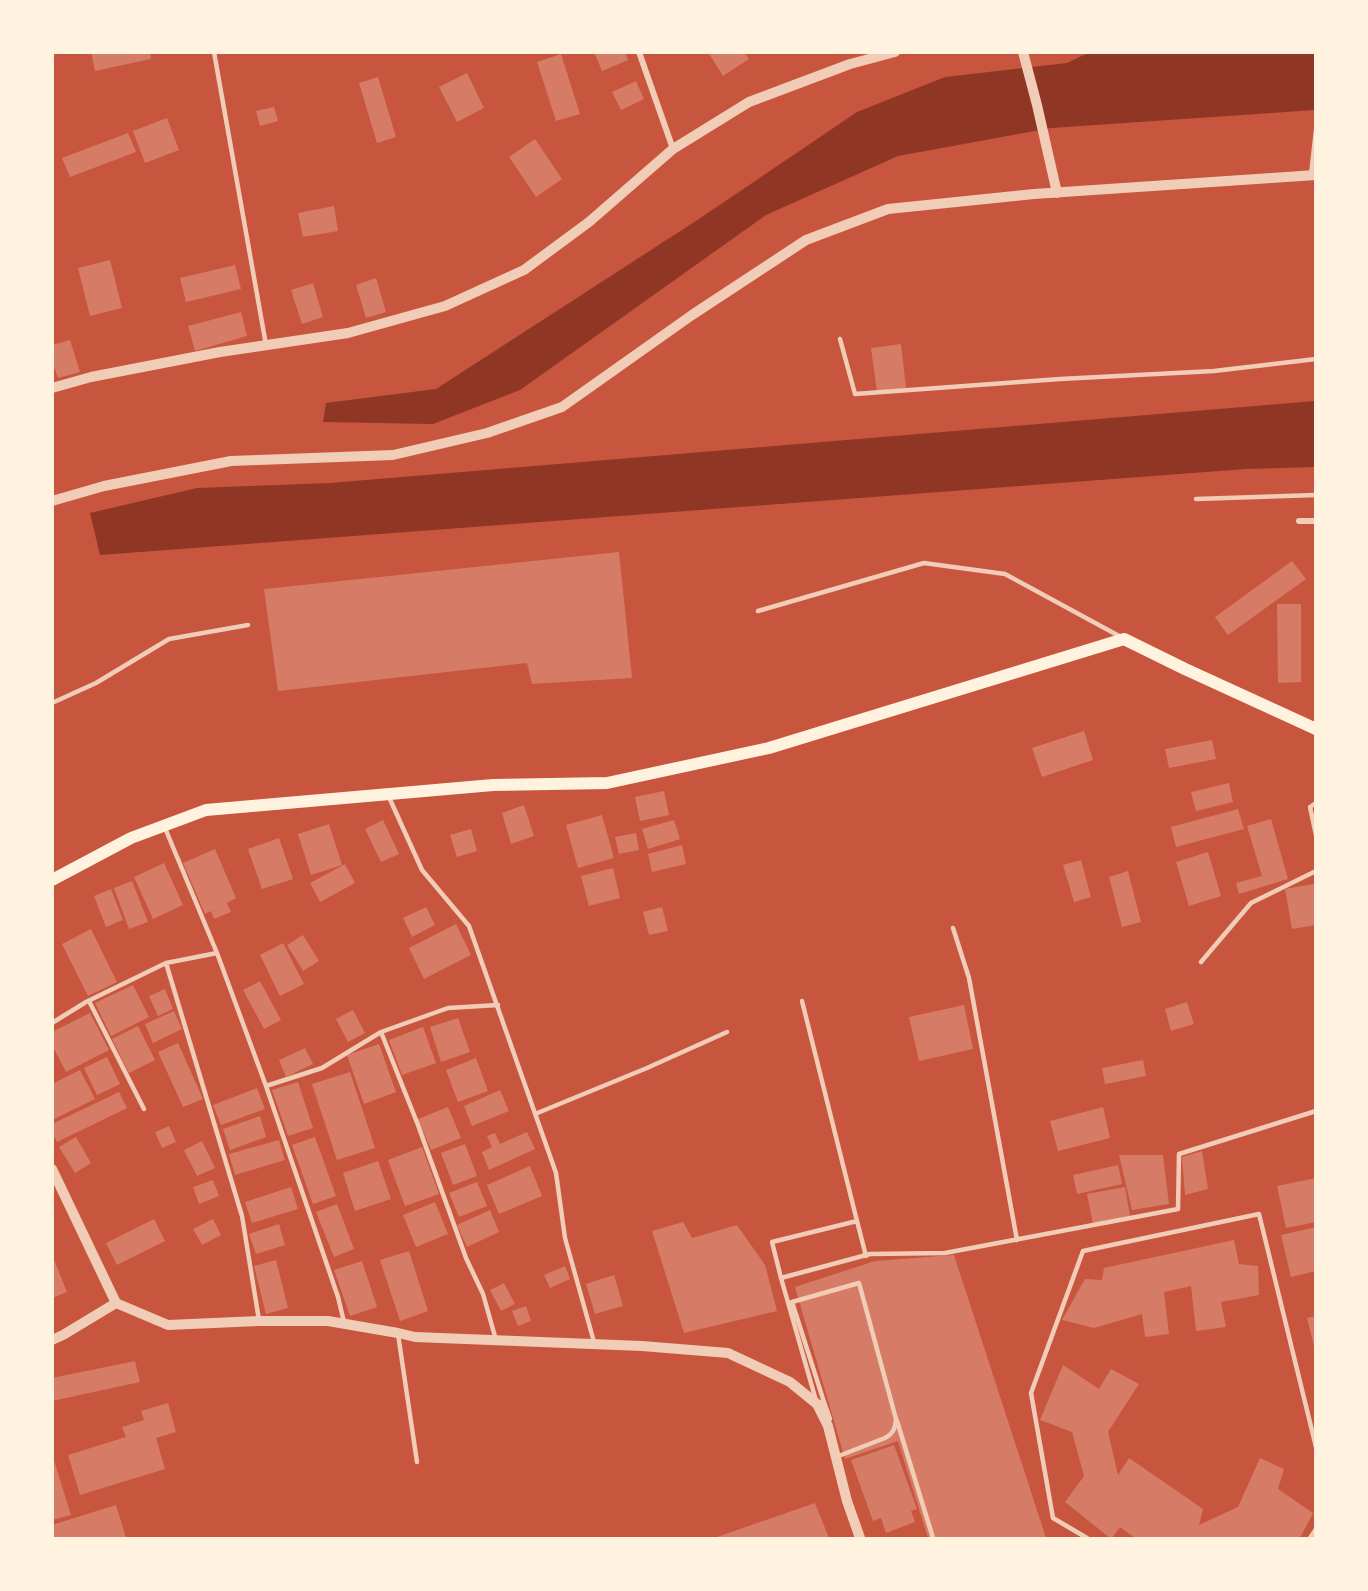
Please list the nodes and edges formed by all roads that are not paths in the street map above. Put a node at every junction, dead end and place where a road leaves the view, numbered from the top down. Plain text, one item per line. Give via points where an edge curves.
1 (214, 52) edge
2 (639, 52) edge
3 (895, 52) edge
4 (1023, 52) edge
5 (1316, 130) edge
6 (673, 149) junction
7 (1313, 176) edge
8 (1057, 193) junction
9 (840, 339) dead end
10 (266, 345) junction
11 (1316, 359) edge
12 (52, 388) edge
13 (1316, 495) edge
14 (1196, 499) dead end
15 (52, 501) edge
16 (1299, 521) dead end
17 (1316, 521) edge
18 (758, 612) dead end
19 (248, 625) dead end
20 (1124, 639) junction
21 (52, 703) edge
22 (1316, 729) edge
23 (388, 795) junction
24 (1316, 803) edge
25 (164, 826) junction
26 (1316, 835) edge
27 (1316, 871) edge
28 (52, 880) edge
29 (953, 928) dead end
30 (217, 953) junction
31 (1201, 962) dead end
32 (165, 963) junction
33 (88, 1001) junction
34 (802, 1001) dead end
35 (498, 1005) junction
36 (52, 1023) edge
37 (381, 1032) junction
38 (727, 1032) dead end
39 (266, 1086) junction
40 (144, 1109) dead end
41 (1316, 1111) edge
42 (535, 1114) junction
43 (52, 1169) edge
44 (857, 1221) junction
45 (1017, 1239) junction
46 (866, 1256) junction
47 (781, 1278) junction
48 (116, 1303) junction
49 (259, 1322) junction
50 (344, 1324) junction
51 (398, 1333) junction
52 (52, 1340) edge
53 (496, 1340) junction
54 (595, 1344) junction
55 (820, 1403) junction
56 (896, 1419) junction
57 (1316, 1447) edge
58 (838, 1456) junction
59 (417, 1462) dead end
60 (1316, 1529) edge
61 (861, 1539) edge
62 (933, 1539) edge
63 (1087, 1539) edge
64 (1310, 1539) edge

1 - 10 lane
2 - 6 street
3 - 6 street via 850,64 749,102
4 - 8 street
5 - 7 lane
6 - 10 street via 589,222 524,270 445,306 348,333
7 - 8 street
8 - 15 street via 888,209 806,240 562,407 487,433 393,456 231,461 104,486
9 - 11 lane via 855,394 1214,371
10 - 12 street via 91,377
13 - 14 lane
16 - 17 street
18 - 20 lane via 924,563 1005,574
19 - 21 lane via 169,639 96,683
20 - 22 main road
20 - 23 main road via 769,747 607,783 493,785
23 - 25 main road via 206,810
23 - 35 lane via 422,870 469,926
24 - 26 lane via 1310,807
25 - 28 main road via 131,838
25 - 30 lane
27 - 31 lane via 1251,903
29 - 45 lane via 969,978
30 - 32 lane
30 - 39 lane
32 - 33 lane
32 - 49 lane via 242,1216
33 - 36 lane
33 - 40 lane
34 - 44 lane
35 - 37 lane via 448,1008
35 - 42 lane
37 - 39 lane via 322,1068
37 - 53 lane via 483,1294
38 - 42 lane
39 - 50 lane
41 - 45 lane via 1179,1154 1178,1209
42 - 54 lane via 556,1173 565,1238
43 - 48 street
44 - 46 lane
44 - 47 lane via 772,1242
45 - 46 lane via 945,1253
46 - 47 lane
47 - 55 lane
48 - 49 street via 168,1325
48 - 52 street
49 - 50 street
50 - 51 street
51 - 53 street
51 - 59 lane
53 - 54 street
54 - 55 street via 728,1353 790,1382
55 - 56 lane via 792,1302 859,1283
55 - 58 street
56 - 58 lane via 892,1434
56 - 62 lane
57 - 63 lane via 1259,1214 1083,1251 1031,1393 1053,1518
58 - 61 street via 847,1501
60 - 64 lane

